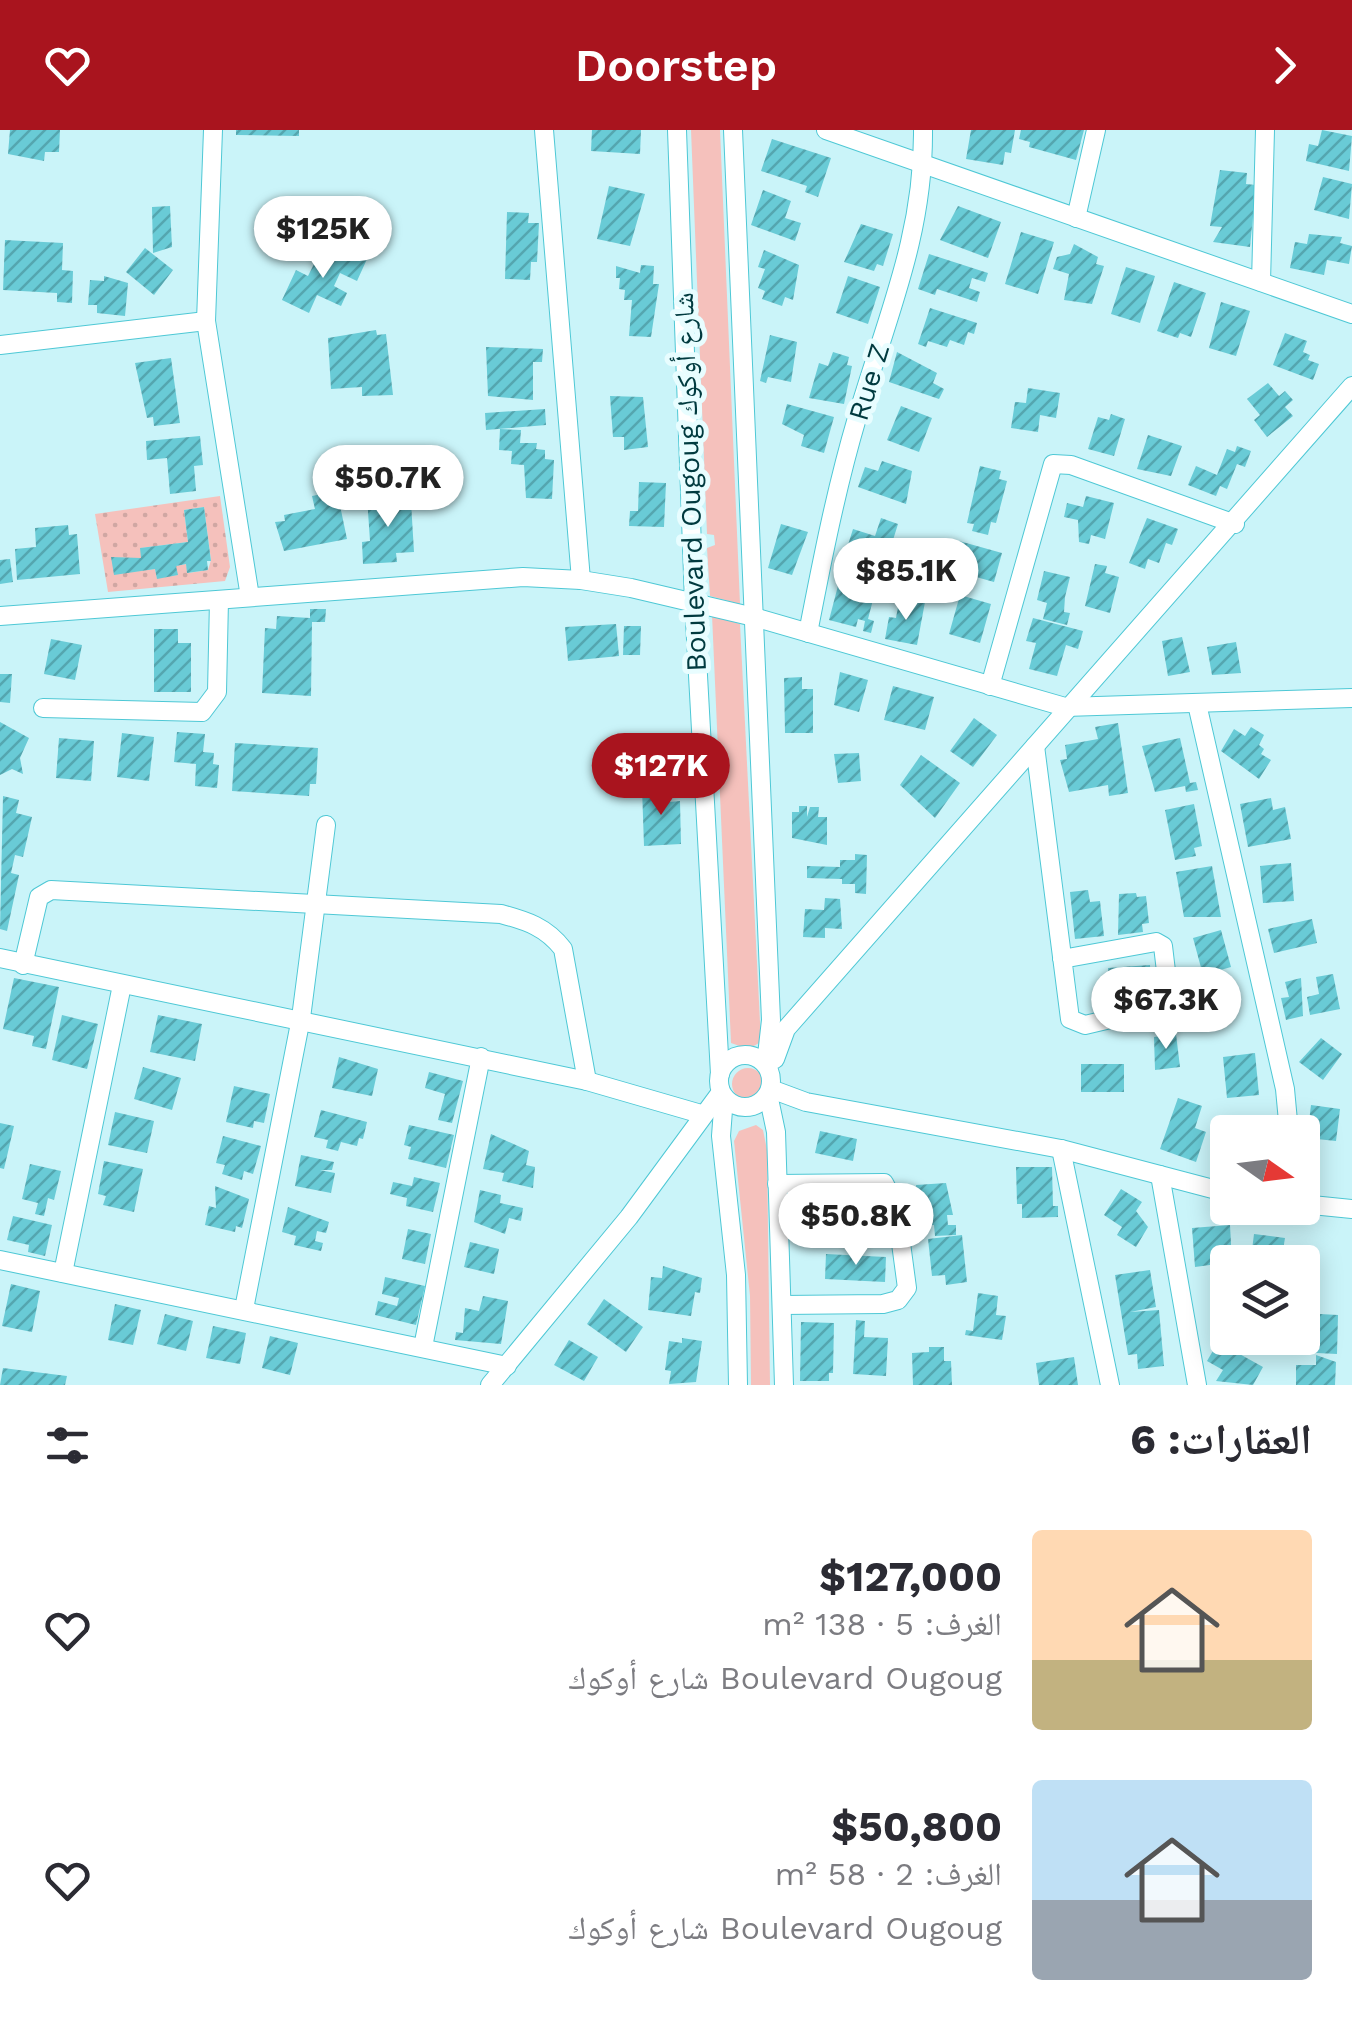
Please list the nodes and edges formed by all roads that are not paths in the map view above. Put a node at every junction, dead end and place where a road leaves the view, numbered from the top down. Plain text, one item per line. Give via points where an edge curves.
1 (213, 130) edge
2 (544, 130) edge
3 (676, 130) edge
4 (733, 130) edge
5 (826, 130) edge
6 (924, 130) edge
7 (1096, 130) edge
8 (1266, 130) edge
9 (924, 165) junction
10 (1076, 218) junction
11 (1261, 282) junction
12 (1327, 308) junction
13 (1352, 314) edge
14 (206, 321) junction
15 (1352, 328) edge
16 (0, 345) edge
17 (1352, 386) edge
18 (1235, 524) junction
19 (581, 580) junction
20 (250, 597) junction
21 (219, 600) junction
22 (694, 603) junction
23 (0, 616) edge
24 (754, 617) junction
25 (808, 634) junction
26 (990, 686) junction
27 (1352, 698) edge
28 (1197, 704) junction
29 (1065, 707) junction
30 (44, 708) dead end
31 (1035, 746) junction
32 (326, 825) dead end
33 (316, 906) junction
34 (0, 958) edge
35 (1062, 959) junction
36 (24, 965) junction
37 (122, 985) junction
38 (301, 1018) junction
39 (481, 1057) junction
40 (769, 1080) junction
41 (587, 1081) junction
42 (722, 1088) junction
43 (701, 1114) junction
44 (1287, 1115) edge
45 (1061, 1150) junction
46 (1160, 1175) junction
47 (778, 1184) junction
48 (1210, 1188) edge
49 (1320, 1206) edge
50 (1352, 1209) edge
51 (0, 1260) edge
52 (63, 1274) junction
53 (782, 1304) junction
54 (244, 1309) junction
55 (423, 1347) junction
56 (507, 1366) junction
57 (490, 1385) edge
58 (738, 1385) edge
59 (784, 1385) edge
60 (1110, 1385) edge
61 (1197, 1385) edge

1 - 14 street
2 - 19 street
3 - 22 street, Boulevard Ougoug شارع أوكوك
4 - 24 street, Boulevard Ougoug شارع أوكوك
5 - 9 street
6 - 9 street, Rue Z
7 - 10 street
8 - 11 street
9 - 10 street
9 - 25 street, Rue Z via 906,273 857,418
10 - 11 street
11 - 12 street
12 - 13 street
12 - 15 street
14 - 16 street
14 - 20 street
17 - 18 street
18 - 26 street via 1053,464
18 - 29 street
19 - 20 street via 522,577
19 - 22 street
20 - 21 street
21 - 23 street
21 - 30 street via 217,692 202,712
22 - 24 street
22 - 42 street, Boulevard Ougoug شارع أوكوك
24 - 25 street
24 - 40 street, Boulevard Ougoug شارع أوكوك
25 - 26 street
26 - 29 street
27 - 28 street
28 - 29 street
28 - 44 street
29 - 31 street
31 - 35 street
31 - 40 street via 786,1029
32 - 33 street
33 - 36 street via 43,891
33 - 38 street
33 - 41 street via 501,914 552,934 563,949
34 - 36 street
35 - 35 street via 1076,1024 1170,1005 1164,946 1156,942
36 - 37 street
37 - 38 street
37 - 52 street
38 - 39 street
38 - 54 street
39 - 41 street
39 - 55 street
40 - 42 street via 747,1108
40 - 42 street via 754,1056 740,1056 727,1062
40 - 45 street via 806,1102
40 - 47 street, Boulevard Ougoug شارع أوكوك
41 - 43 street
42 - 43 street
42 - 58 street, Boulevard Ougoug شارع أوكوك
43 - 56 street
45 - 46 street
45 - 60 street
46 - 48 street
46 - 61 street
47 - 53 street, Boulevard Ougoug شارع أوكوك
47 - 53 street via 884,1183 896,1206 907,1288 883,1304
49 - 50 street
51 - 52 street
52 - 54 street
53 - 59 street, Boulevard Ougoug شارع أوكوك
54 - 55 street
55 - 56 street
56 - 57 street

